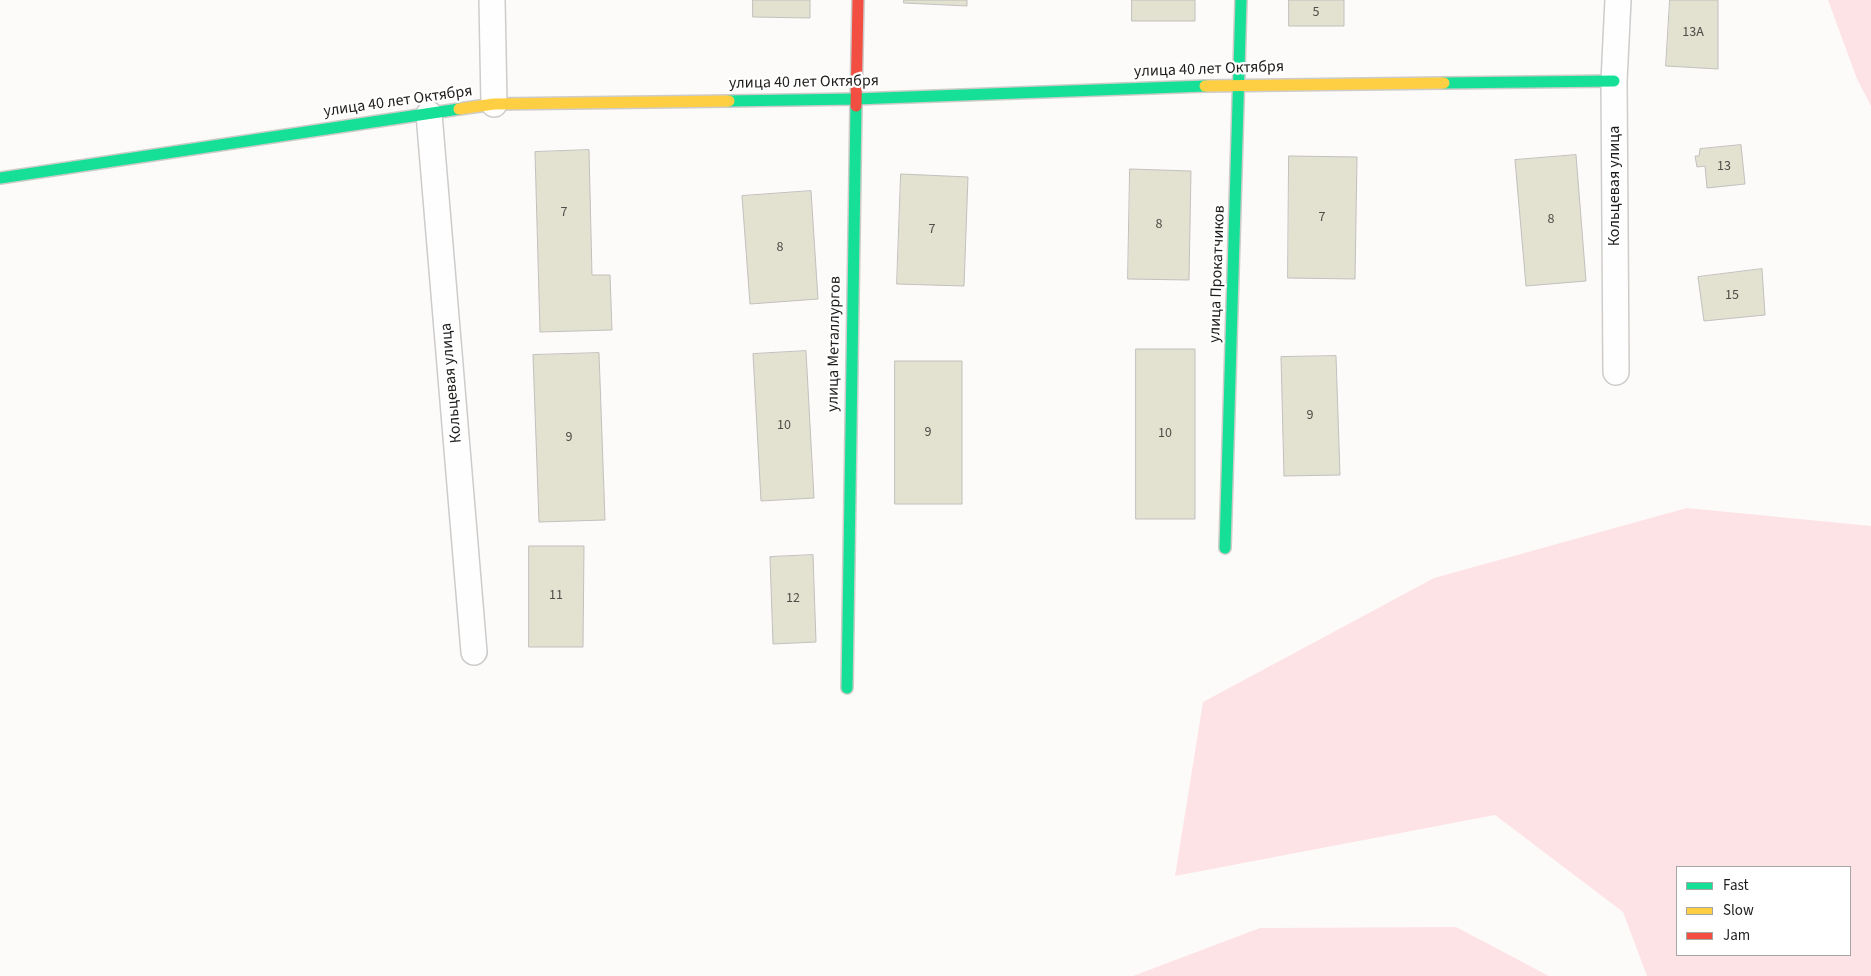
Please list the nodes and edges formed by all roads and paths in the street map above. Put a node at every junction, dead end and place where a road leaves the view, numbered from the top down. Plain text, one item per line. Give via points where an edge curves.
1 (492, 0) edge
2 (858, 0) edge
3 (1241, 0) edge
4 (1618, 0) edge
5 (1614, 81) junction
6 (1240, 85) junction
7 (855, 98) junction
8 (494, 104) junction
9 (429, 114) junction
10 (0, 178) edge
11 (1616, 372) dead end
12 (1225, 548) dead end
13 (474, 652) dead end
14 (847, 688) dead end

1 - 8 street
2 - 7 street, улица Металлургов
3 - 6 street, улица Прокатчиков
4 - 5 street, Кольцевая улица
5 - 6 street, улица 40 лет Октября
5 - 11 street, Кольцевая улица
6 - 7 street, улица 40 лет Октября
6 - 12 street, улица Прокатчиков
7 - 8 street, улица 40 лет Октября
7 - 14 street, улица Металлургов
8 - 9 street, улица 40 лет Октября
9 - 10 street, улица 40 лет Октября
9 - 13 street, Кольцевая улица

